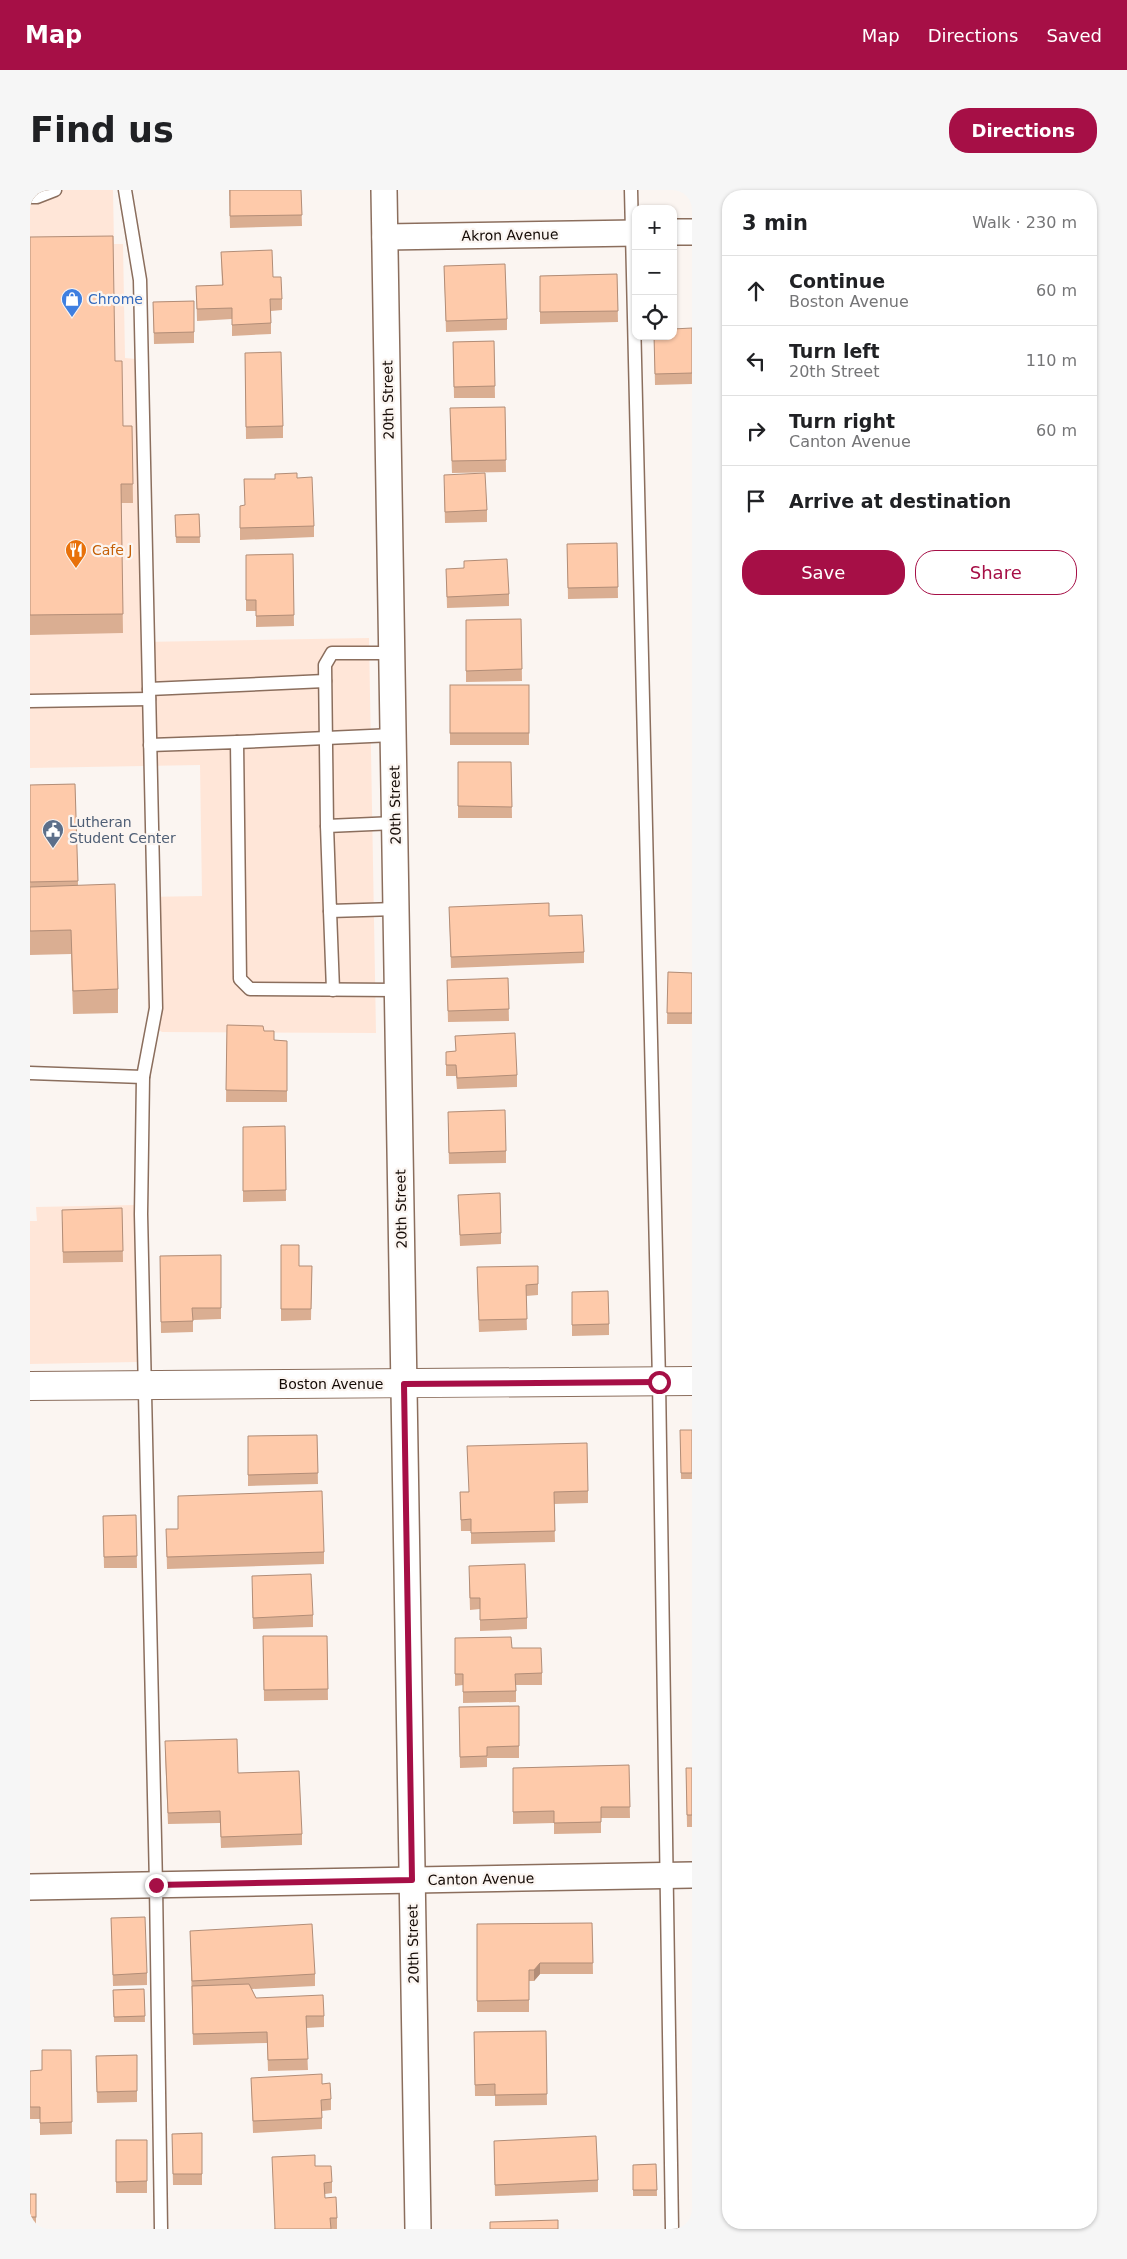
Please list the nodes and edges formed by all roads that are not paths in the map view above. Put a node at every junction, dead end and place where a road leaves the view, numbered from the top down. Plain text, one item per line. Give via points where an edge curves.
1 (55, 190) edge
2 (125, 190) edge
3 (384, 190) edge
4 (631, 190) edge
5 (30, 197) edge
6 (632, 205) edge
7 (677, 232) edge
8 (692, 232) edge
9 (632, 233) edge
10 (385, 237) junction
11 (634, 250) edge
12 (392, 653) junction
13 (325, 682) junction
14 (149, 694) junction
15 (30, 701) edge
16 (393, 734) junction
17 (326, 738) junction
18 (237, 742) junction
19 (150, 745) junction
20 (395, 823) junction
21 (327, 826) junction
22 (396, 909) junction
23 (330, 911) junction
24 (332, 990) junction
25 (398, 990) junction
26 (30, 1073) edge
27 (143, 1077) junction
28 (692, 1381) edge
29 (659, 1382) junction
30 (144, 1384) junction
31 (404, 1384) junction
32 (30, 1386) edge
33 (667, 1875) junction
34 (692, 1875) edge
35 (412, 1880) junction
36 (156, 1885) junction
37 (30, 1887) edge
38 (161, 2229) edge
39 (418, 2229) edge
40 (672, 2229) edge

1 - 5 lane
2 - 14 lane via 140,280
3 - 10 street, 20th Street
4 - 6 lane
7 - 8 street
9 - 10 street, Akron Avenue
10 - 12 street, 20th Street
11 - 29 lane
12 - 13 lane via 332,653 325,665
12 - 16 street, 20th Street
13 - 14 lane
13 - 17 lane
14 - 15 lane
14 - 19 lane
16 - 17 lane
16 - 20 street, 20th Street
17 - 18 lane
17 - 21 lane
18 - 19 lane
18 - 24 lane via 240,979 250,989
19 - 27 lane via 156,1008
20 - 21 lane
20 - 22 street, 20th Street
21 - 23 lane
22 - 23 lane
22 - 25 street, 20th Street
23 - 24 lane
24 - 25 lane
25 - 31 street, 20th Street
26 - 27 lane
27 - 30 lane
28 - 29 street, Boston Avenue
29 - 31 street, Boston Avenue
29 - 33 lane
30 - 31 street, Boston Avenue
30 - 32 street, Boston Avenue
30 - 36 lane
31 - 35 street, 20th Street
33 - 34 street, Canton Avenue
33 - 35 street, Canton Avenue
33 - 40 lane
35 - 36 street, Canton Avenue
35 - 39 street, 20th Street
36 - 37 street, Canton Avenue
36 - 38 lane

